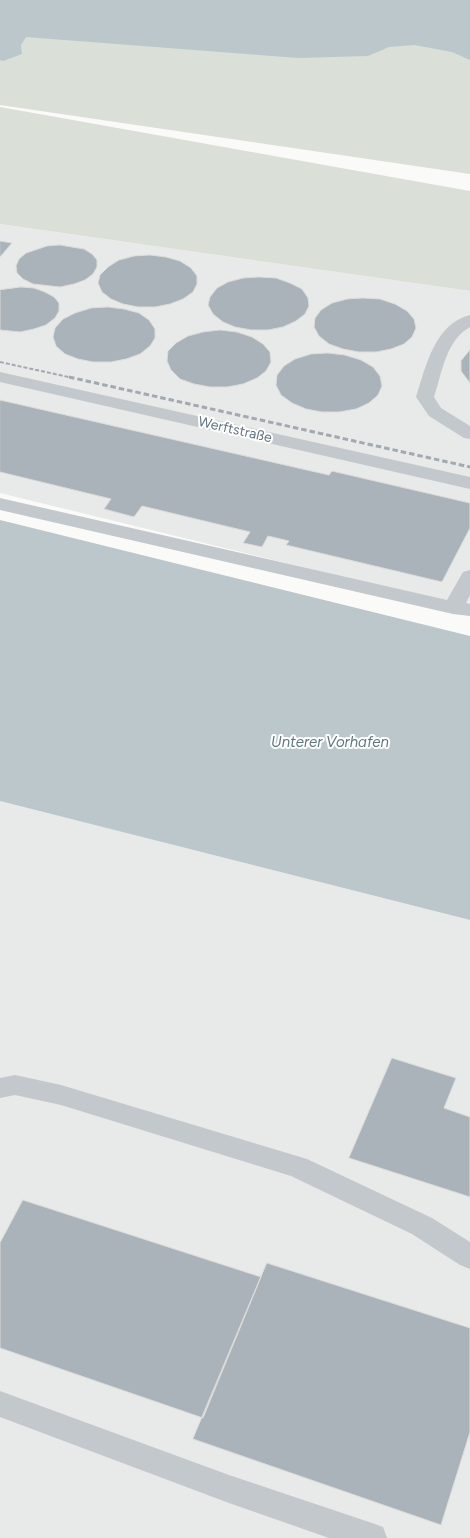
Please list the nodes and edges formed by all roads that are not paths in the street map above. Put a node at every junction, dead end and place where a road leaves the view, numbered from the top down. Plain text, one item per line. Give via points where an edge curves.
1 (470, 320) edge
2 (0, 377) edge
3 (470, 434) edge
4 (470, 483) edge
5 (0, 504) edge
6 (470, 576) edge
7 (461, 609) edge
8 (0, 1088) edge
9 (470, 1257) edge
10 (0, 1404) edge
11 (372, 1538) edge

1 - 3 street via 463,323 444,341 425,397 435,412
2 - 4 street, Werftstraße
5 - 7 street
6 - 7 street
8 - 9 street via 15,1085 61,1095 298,1168 422,1226
10 - 11 street via 229,1489

